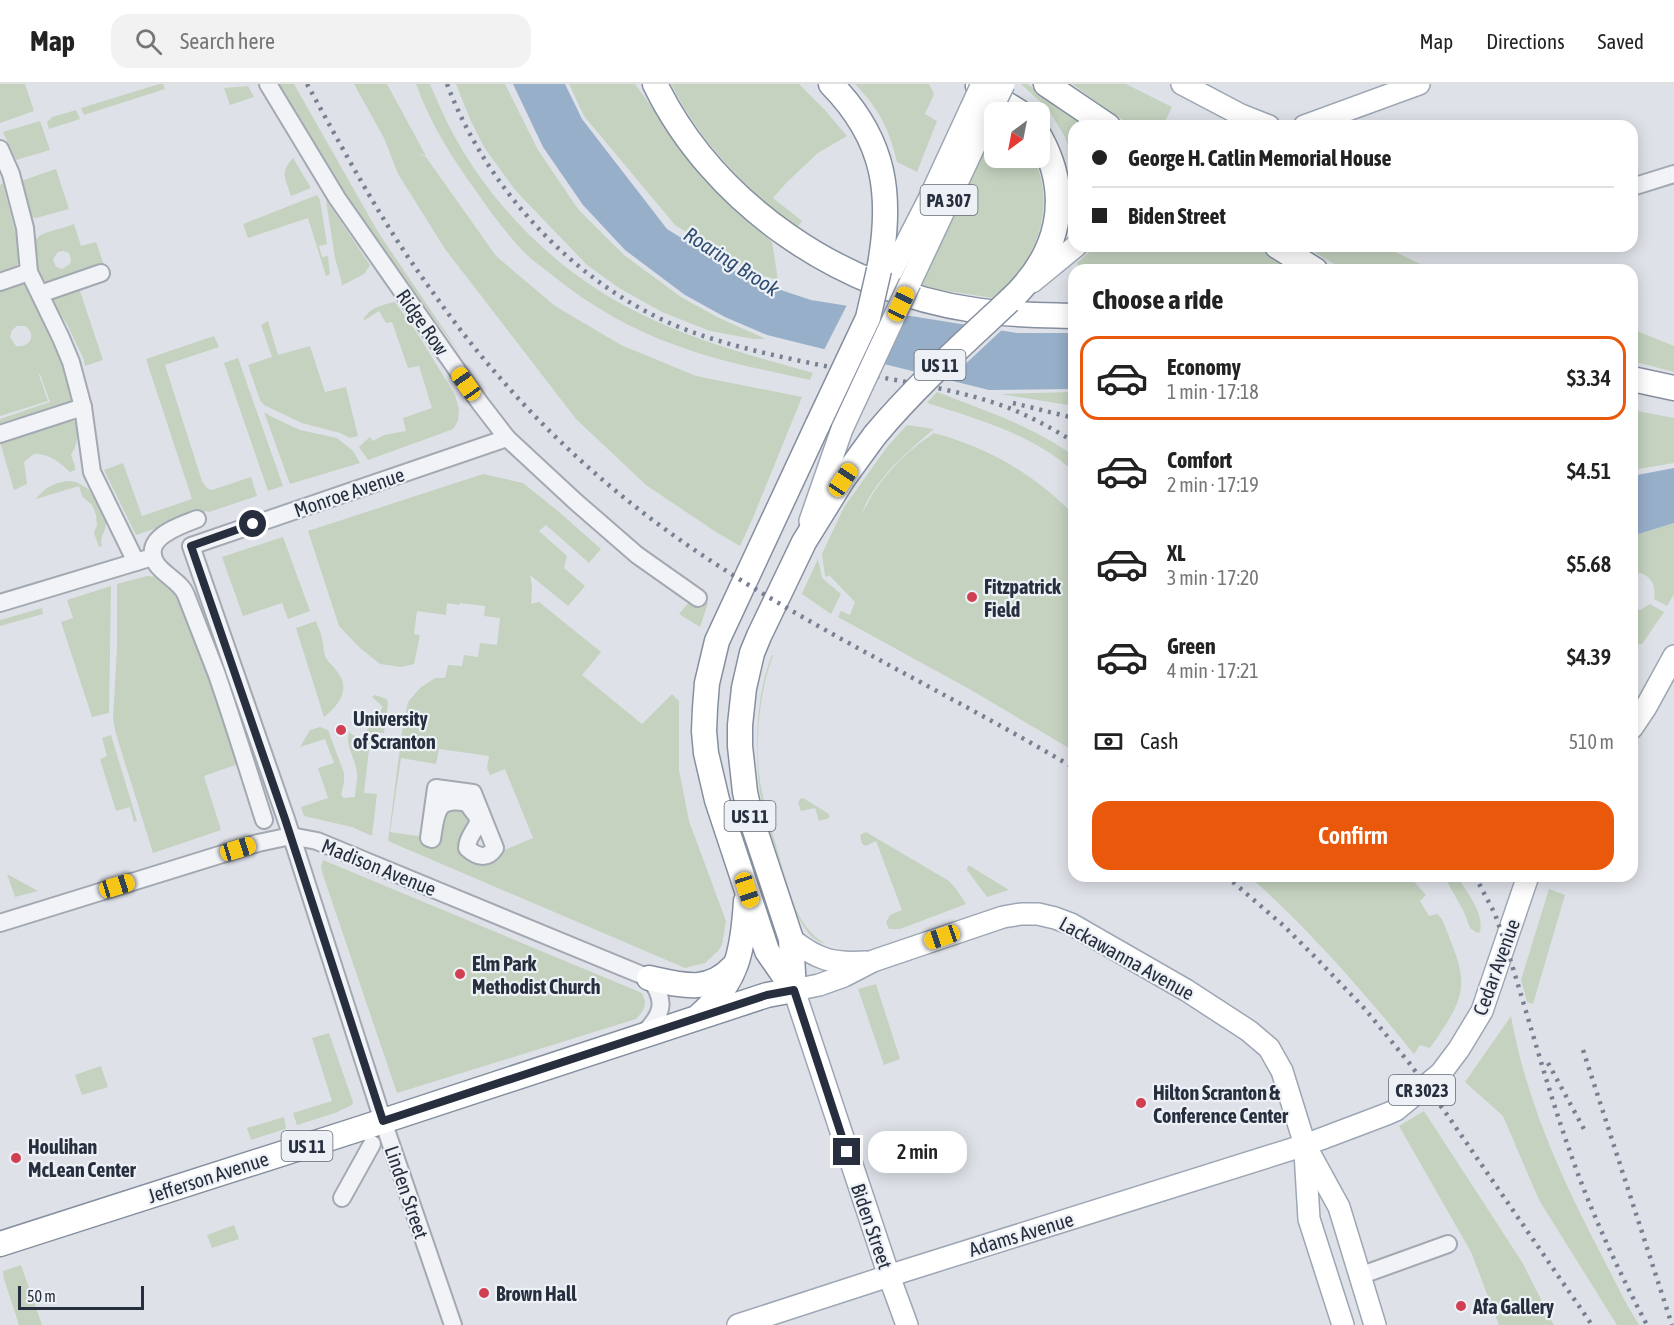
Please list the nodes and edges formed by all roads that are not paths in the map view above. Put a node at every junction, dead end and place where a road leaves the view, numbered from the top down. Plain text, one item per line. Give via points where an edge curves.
1 (268, 84) edge
2 (655, 84) edge
3 (831, 84) edge
4 (974, 84) edge
5 (982, 84) edge
6 (1004, 84) edge
7 (1046, 84) edge
8 (1182, 84) edge
9 (1419, 84) edge
10 (1383, 90) edge
11 (1005, 102) edge
12 (980, 112) junction
13 (1099, 120) edge
14 (1254, 120) edge
15 (1317, 120) edge
16 (0, 149) edge
17 (1050, 158) edge
18 (1674, 174) edge
19 (1638, 185) edge
20 (1069, 252) edge
21 (1286, 252) edge
22 (1305, 264) edge
23 (29, 272) junction
24 (101, 273) dead end
25 (884, 273) junction
26 (0, 282) edge
27 (40, 294) junction
28 (1016, 295) junction
29 (1068, 316) edge
30 (1638, 381) edge
31 (1674, 388) edge
32 (1638, 394) edge
33 (1674, 402) edge
34 (83, 407) junction
35 (0, 434) edge
36 (507, 438) junction
37 (197, 519) dead end
38 (804, 542) junction
39 (191, 546) joint
40 (154, 557) junction
41 (136, 562) junction
42 (698, 598) dead end
43 (0, 603) edge
44 (1671, 666) edge
45 (1638, 719) edge
46 (264, 820) dead end
47 (291, 836) junction
48 (432, 838) joint
49 (1526, 882) edge
50 (747, 890) junction
51 (0, 923) edge
52 (791, 939) junction
53 (873, 961) junction
54 (737, 963) junction
55 (649, 978) junction
56 (794, 990) junction
57 (699, 1017) junction
58 (640, 1036) junction
59 (383, 1121) junction
60 (372, 1144) dead end
61 (1305, 1146) junction
62 (342, 1198) dead end
63 (0, 1244) edge
64 (1448, 1244) dead end
65 (1362, 1275) dead end
66 (889, 1276) junction
67 (453, 1325) edge
68 (738, 1325) edge
69 (907, 1325) edge
70 (1342, 1325) edge
71 (1375, 1325) edge

1 - 36 street, Ridge Row via 337,198
2 - 29 highway via 704,158 743,200 829,262 896,291 950,306
3 - 25 highway via 860,118 877,153 885,191
4 - 11 highway
5 - 12 main road, bridge
6 - 12 main road, PA 307, bridge
7 - 13 highway
8 - 14 main road
9 - 10 main road
10 - 15 main road
12 - 25 main road
12 - 38 main road, PA 307, bridge via 910,283 842,429
16 - 23 street via 25,228
17 - 28 highway via 1058,198 1050,245 1033,276
18 - 19 street
20 - 28 main road, US 11
21 - 22 highway
23 - 26 street
23 - 27 street
24 - 27 street
25 - 50 highway, US 11, bridge via 868,318 714,651 704,731 706,753
27 - 34 street via 71,362
28 - 38 highway, US 11, bridge via 894,412 843,480
30 - 31 highway
32 - 33 highway
34 - 35 street
34 - 41 street via 92,472
36 - 39 street, Monroe Avenue
36 - 42 street, Ridge Row via 637,555
37 - 40 street via 173,528 159,539 153,548
38 - 52 highway, US 11 via 752,653 740,725 750,815
39 - 47 street, Linden Street
40 - 41 street
40 - 46 street via 158,567 184,589
41 - 43 street
44 - 45 main road
47 - 51 street, Madison Avenue
47 - 55 street, Madison Avenue via 316,841
47 - 59 street, Linden Street
48 - 48 street via 440,807 448,801 458,801 467,803 479,819 467,848 478,856 491,854 495,848 473,793 436,788
49 - 61 main road, Cedar Avenue / CR 3023 via 1482,1011 1435,1079 1396,1110
50 - 54 highway, US 11
50 - 56 highway via 767,951
52 - 53 main road, Lackawanna Avenue via 833,961
52 - 56 highway, US 11
53 - 56 main road, Lackawanna Avenue via 844,976
53 - 61 main road, Lackawanna Avenue via 1014,915 1038,914 1071,924 1186,990 1260,1039 1282,1071
54 - 55 highway via 708,984 681,985
54 - 57 highway, US 11 via 723,991
55 - 58 street via 661,1003 655,1021
56 - 57 highway, Jefferson Avenue / US 11
56 - 66 main road, Biden Street
57 - 58 highway, Jefferson Avenue / US 11
58 - 59 highway, Jefferson Avenue / US 11
59 - 63 highway, Jefferson Avenue / US 11
59 - 67 street, Linden Street
60 - 62 street
61 - 66 main road, Adams Avenue
61 - 70 main road, Lackawanna Avenue via 1309,1219
61 - 71 main road, Lackawanna Avenue via 1339,1207
64 - 65 street
66 - 68 main road, Adams Avenue
66 - 69 main road, Biden Street

